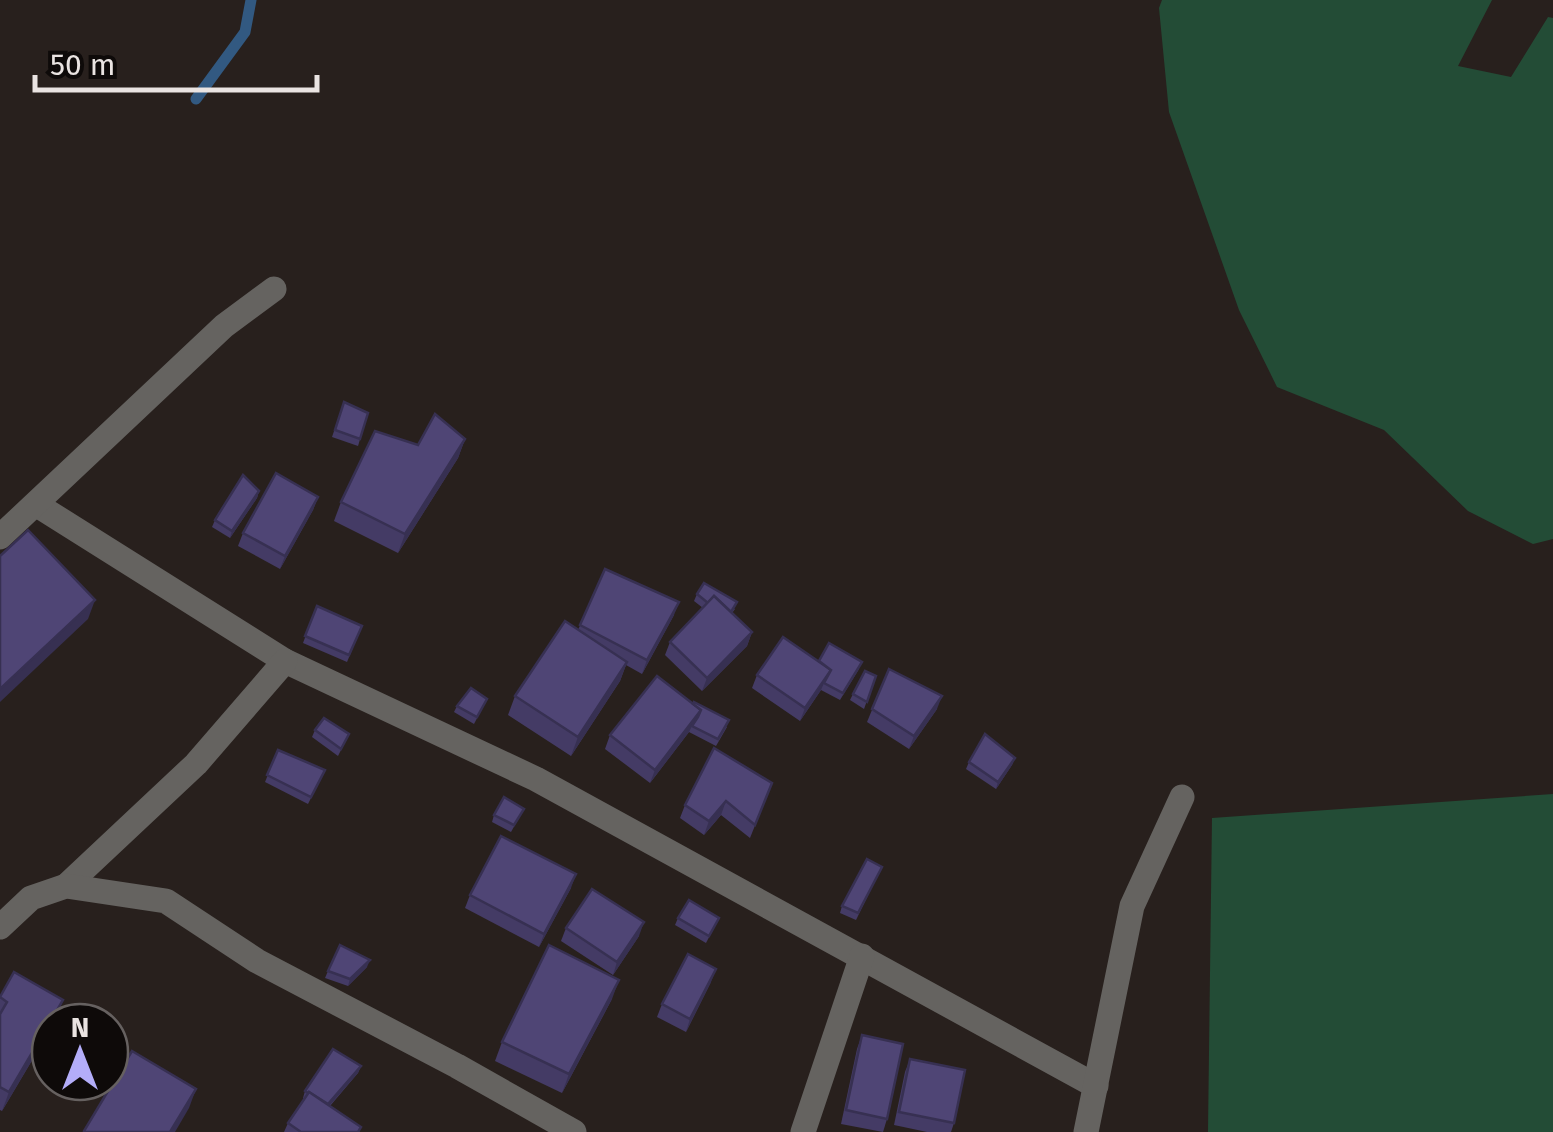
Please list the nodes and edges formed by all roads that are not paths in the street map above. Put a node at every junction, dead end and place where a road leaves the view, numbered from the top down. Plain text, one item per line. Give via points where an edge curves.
1 (274, 288) dead end
2 (38, 504) junction
3 (0, 537) edge
4 (285, 660) junction
5 (1182, 797) dead end
6 (66, 886) junction
7 (0, 927) edge
8 (862, 956) junction
9 (1096, 1086) junction
10 (574, 1132) edge
11 (803, 1132) edge
12 (1086, 1132) edge

1 - 2 street via 224,326
2 - 3 street
2 - 4 street
4 - 6 street via 196,764
4 - 8 street via 536,779
5 - 9 street via 1132,906
6 - 7 street via 31,898
6 - 10 street via 166,902 256,961
8 - 9 street
8 - 11 street
9 - 12 street

